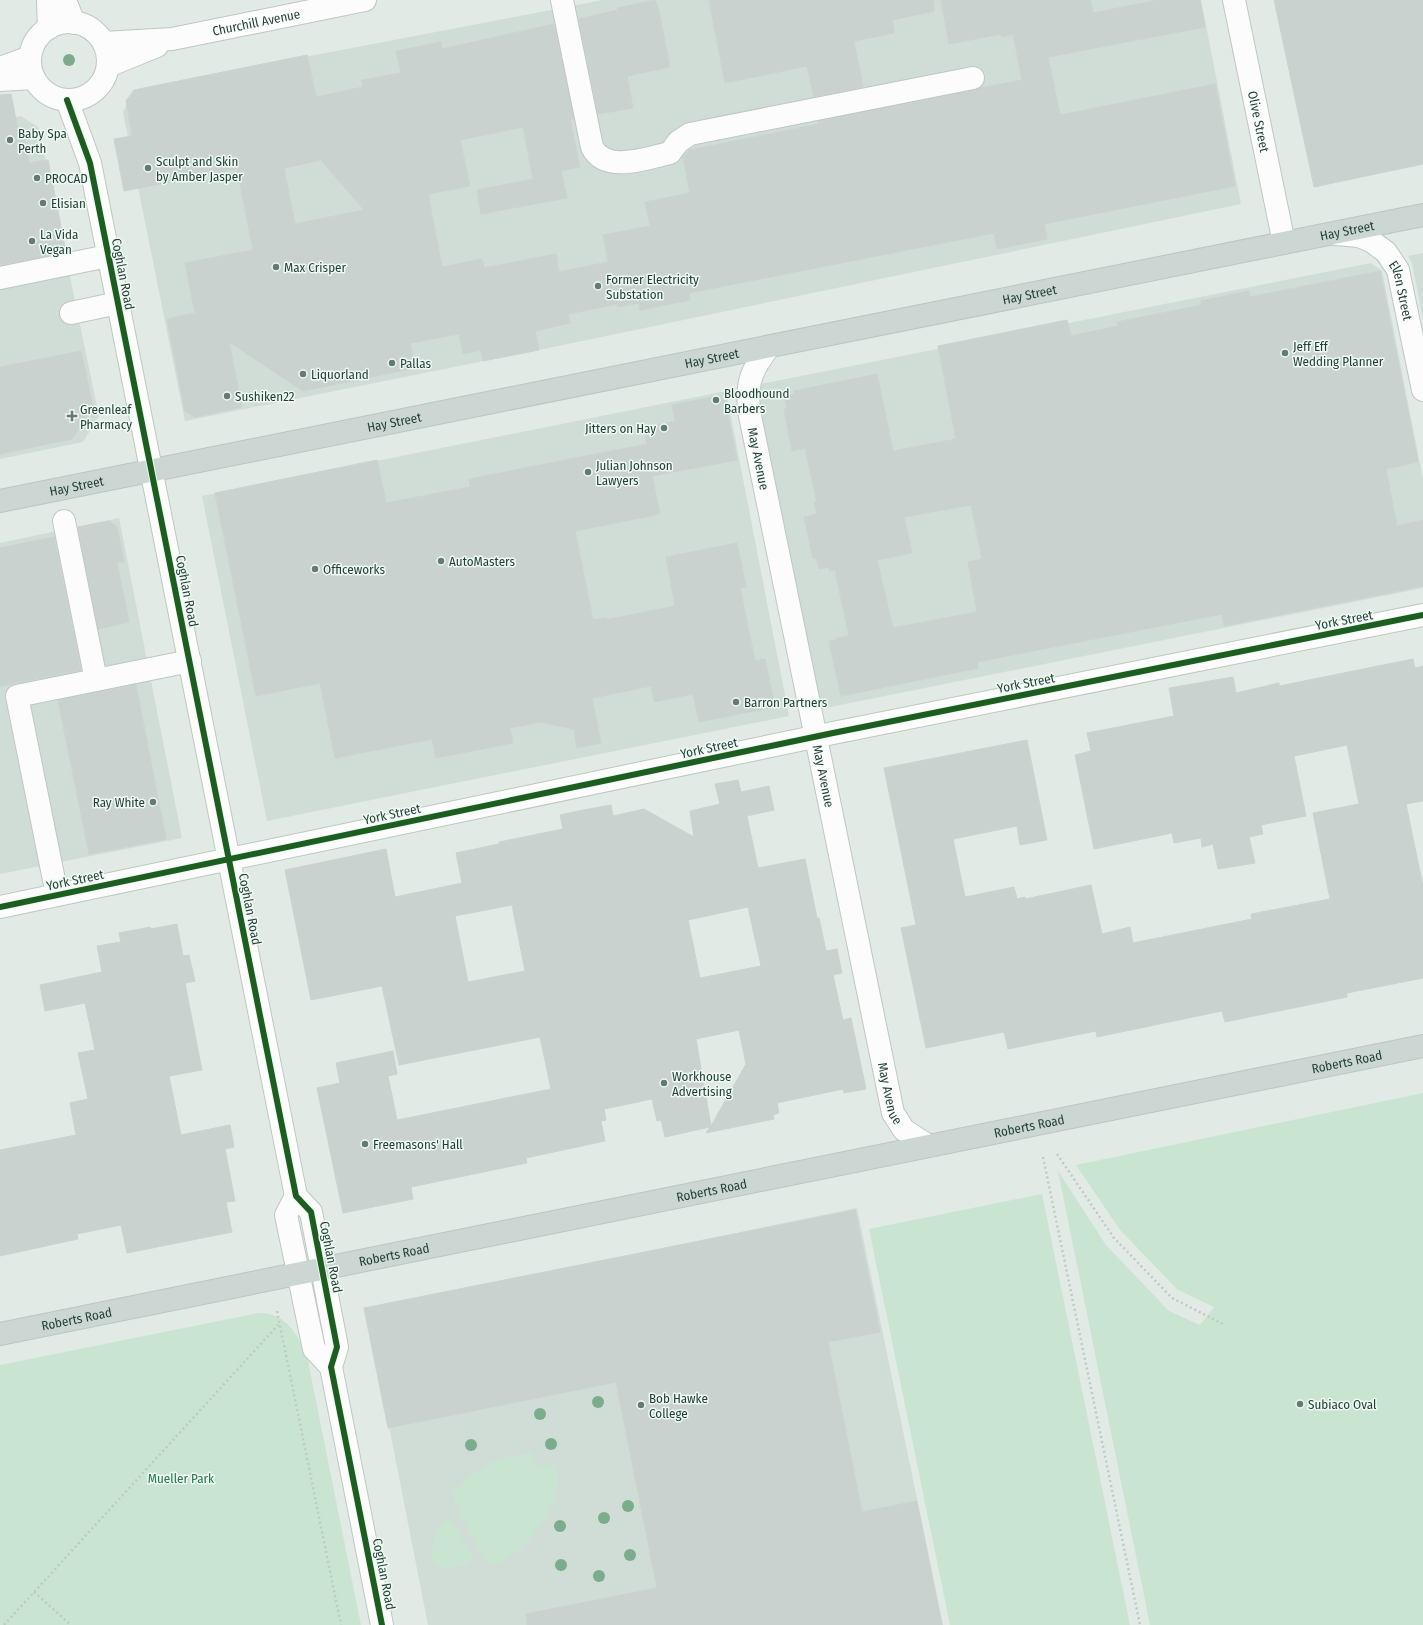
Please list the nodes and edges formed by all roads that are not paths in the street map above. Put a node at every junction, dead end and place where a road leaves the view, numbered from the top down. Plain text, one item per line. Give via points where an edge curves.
1 (48, 0) edge
2 (65, 0) edge
3 (365, 0) edge
4 (562, 0) edge
5 (1234, 0) edge
6 (74, 23) junction
7 (48, 28) junction
8 (172, 39) junction
9 (104, 43) junction
10 (30, 57) junction
11 (108, 66) junction
12 (0, 68) edge
13 (34, 78) junction
14 (974, 78) dead end
15 (0, 80) edge
16 (77, 98) junction
17 (1423, 215) edge
18 (1330, 234) junction
19 (1284, 243) junction
20 (108, 256) junction
21 (0, 278) edge
22 (118, 303) junction
23 (71, 313) dead end
24 (769, 347) junction
25 (1423, 390) edge
26 (152, 471) junction
27 (0, 501) edge
28 (64, 521) dead end
29 (1423, 615) edge
30 (190, 661) junction
31 (96, 680) junction
32 (816, 736) junction
33 (229, 859) junction
34 (57, 895) junction
35 (0, 907) edge
36 (1423, 1046) edge
37 (929, 1146) junction
38 (296, 1196) junction
39 (322, 1269) junction
40 (298, 1274) junction
41 (0, 1334) edge
42 (331, 1367) junction
43 (382, 1625) edge

1 - 7 street
2 - 6 street
3 - 8 street, Churchill Avenue
4 - 14 street via 592,147 602,159 610,162 670,153 678,142 690,134
5 - 19 street, Olive Street
6 - 7 street via 61,23
6 - 9 street via 92,29
7 - 10 street via 36,41
8 - 9 street, Churchill Avenue
8 - 11 street, Churchill Avenue
9 - 11 street via 108,54
10 - 12 street
10 - 13 street
11 - 16 street via 101,84
13 - 15 street
13 - 16 street via 48,94 57,98
16 - 20 street, Coghlan Road
17 - 18 main road, Hay Street
18 - 19 main road, Hay Street
18 - 25 street, Ellen Street via 1359,236 1371,241 1386,252 1398,270
19 - 24 main road, Hay Street
20 - 21 street
20 - 22 street, Coghlan Road
22 - 23 street
22 - 26 street, Coghlan Road
24 - 26 main road, Hay Street
24 - 32 street, May Avenue via 751,376 749,411
26 - 27 main road, Hay Street
26 - 30 street, Coghlan Road
28 - 31 street
29 - 32 street, York Street
30 - 31 street
30 - 33 street, Coghlan Road
31 - 34 street via 17,696
32 - 33 street, York Street
32 - 37 street, May Avenue via 893,1113 904,1130
33 - 34 street, York Street
33 - 38 street, Coghlan Road
34 - 35 street, York Street
36 - 37 main road, Roberts Road
37 - 39 main road, Roberts Road
38 - 39 street, Coghlan Road via 311,1212
38 - 40 street via 286,1215
39 - 40 main road, Roberts Road
39 - 42 street, Coghlan Road via 337,1347
40 - 41 main road, Roberts Road
40 - 42 street via 314,1349
42 - 43 street, Coghlan Road

